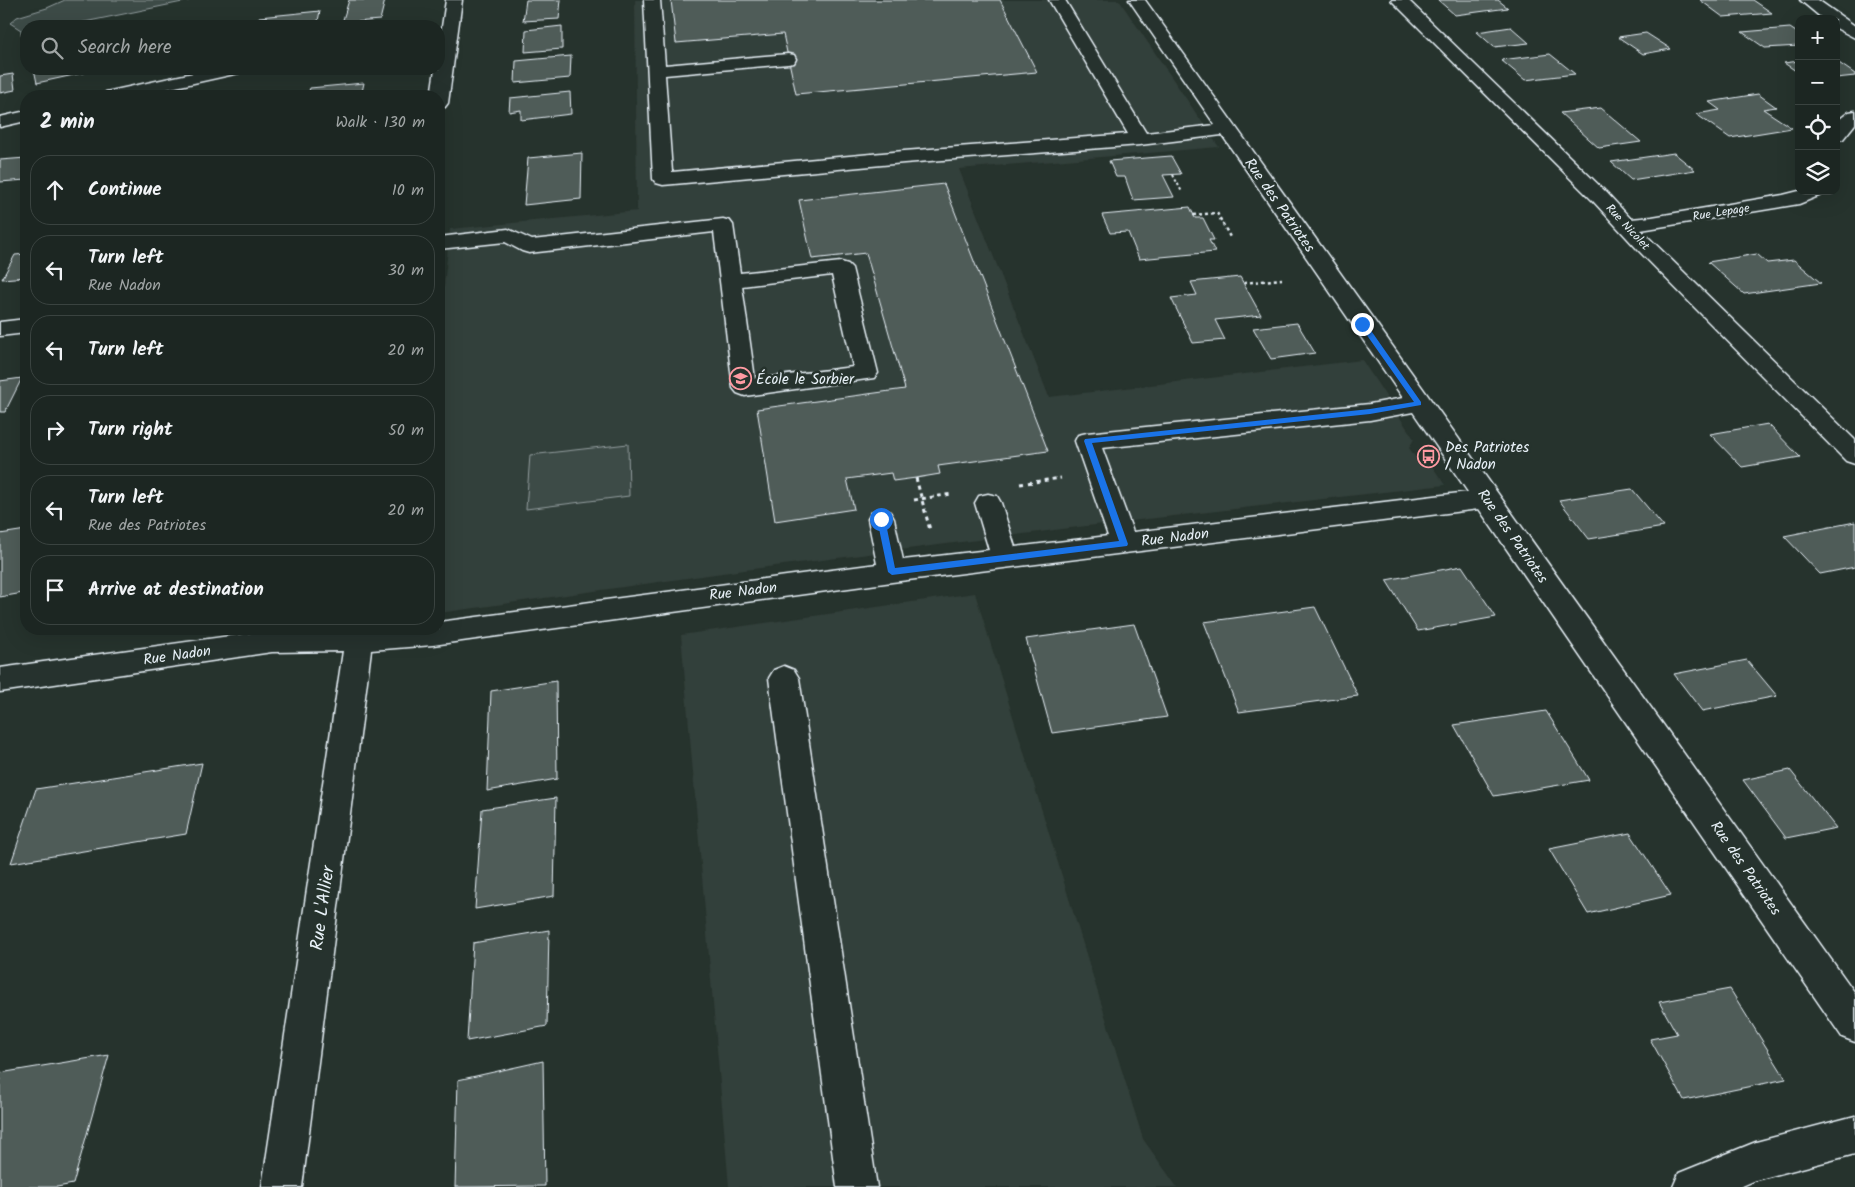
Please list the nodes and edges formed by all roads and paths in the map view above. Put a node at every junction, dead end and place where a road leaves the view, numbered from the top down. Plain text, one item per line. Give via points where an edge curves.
1 (454, 0) edge
2 (652, 0) edge
3 (1057, 0) edge
4 (1137, 0) edge
5 (1400, 0) edge
6 (1808, 0) edge
7 (1828, 15) edge
8 (1840, 24) edge
9 (1855, 34) edge
10 (445, 38) edge
11 (788, 59) dead end
12 (656, 71) junction
13 (206, 75) edge
14 (441, 75) edge
15 (139, 90) edge
16 (440, 90) edge
17 (1855, 116) edge
18 (20, 117) edge
19 (0, 122) edge
20 (1226, 129) junction
21 (1840, 130) edge
22 (1140, 139) junction
23 (1173, 175) dead end
24 (1182, 192) dead end
25 (1805, 195) edge
26 (1193, 215) dead end
27 (1626, 225) junction
28 (1231, 239) dead end
29 (445, 242) edge
30 (1282, 280) dead end
31 (731, 281) junction
32 (1244, 283) dead end
33 (20, 327) edge
34 (0, 329) edge
35 (1418, 403) junction
36 (1855, 455) edge
37 (916, 478) dead end
38 (1486, 498) junction
39 (988, 503) dead end
40 (881, 519) dead end
41 (929, 525) dead end
42 (1124, 544) junction
43 (1005, 558) junction
44 (892, 572) junction
45 (445, 632) edge
46 (347, 635) edge
47 (360, 635) edge
48 (784, 678) dead end
49 (0, 680) edge
50 (1855, 1024) edge
51 (1855, 1135) edge
52 (282, 1187) edge
53 (857, 1187) edge
54 (1693, 1187) edge

1 - 10 street
2 - 12 street
3 - 22 street
4 - 20 street, Rue des Patriotes
5 - 27 street, Rue Nicolet
6 - 7 street
8 - 9 street
11 - 12 street
12 - 22 street via 664,179
13 - 15 street
14 - 16 street
17 - 21 street
18 - 19 street
20 - 22 street
20 - 35 street, Rue des Patriotes
23 - 24 path
25 - 27 street, Rue Lepage
26 - 28 path via 1217,213
27 - 36 street, Rue Nicolet
29 - 31 street via 508,236 529,247 723,225
30 - 32 path
31 - 31 street via 745,388 866,372 841,268
33 - 34 street
35 - 38 street, Rue des Patriotes
35 - 42 street via 1370,412 1087,441
37 - 41 path
38 - 42 street, Rue Nadon
38 - 50 street, Rue des Patriotes
39 - 43 street
40 - 44 street
42 - 43 street, Rue Nadon
43 - 44 street, Rue Nadon
44 - 45 street, Rue Nadon
46 - 49 street, Rue Nadon via 272,641
47 - 52 street, Rue L'Allier
48 - 53 street
51 - 54 street via 1756,1161

